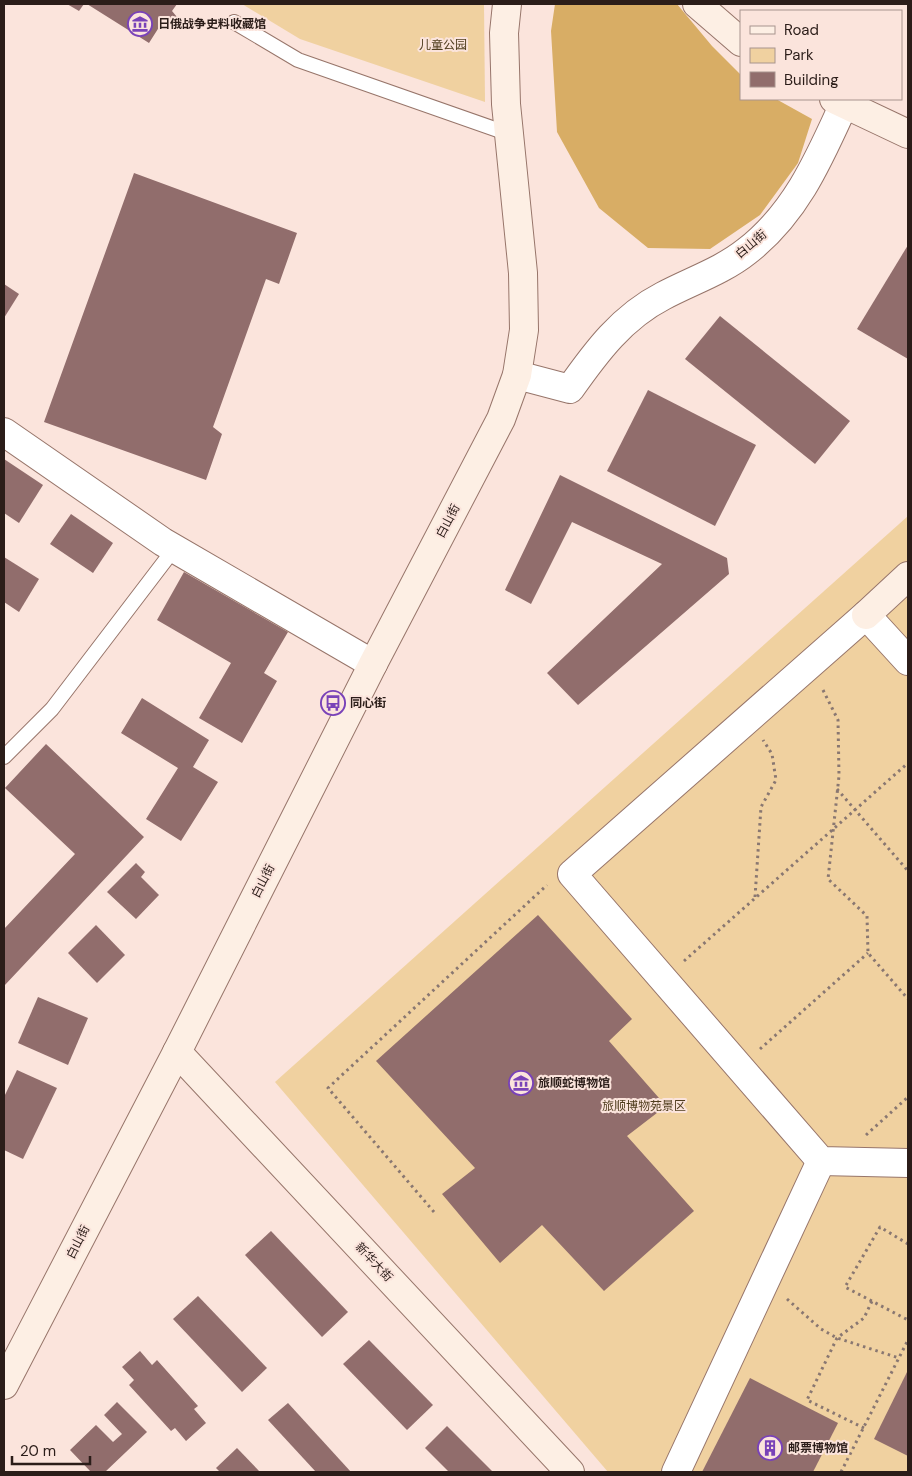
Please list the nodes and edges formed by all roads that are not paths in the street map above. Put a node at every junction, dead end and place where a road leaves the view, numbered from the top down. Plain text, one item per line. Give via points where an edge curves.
1 (507, 4) edge
2 (697, 4) edge
3 (234, 22) dead end
4 (740, 41) edge
5 (839, 101) edge
6 (509, 134) junction
7 (908, 134) edge
8 (517, 375) junction
9 (4, 432) edge
10 (174, 549) junction
11 (908, 576) edge
12 (866, 616) junction
13 (908, 661) edge
14 (373, 664) junction
15 (4, 757) edge
16 (177, 1052) junction
17 (828, 1162) junction
18 (908, 1162) edge
19 (4, 1385) edge
20 (570, 1472) edge
21 (676, 1472) edge

1 - 6 street, 白山街 via 504,33
2 - 4 street
3 - 6 lane via 298,60
5 - 7 street
5 - 8 street, 白山街 via 813,172 789,211 747,251 705,277 662,296 628,319 599,348 570,389
6 - 8 street, 白山街 via 523,273 524,330
8 - 14 street, 白山街 via 501,419
9 - 10 street
10 - 14 street
10 - 15 lane via 52,710
11 - 12 street
12 - 13 street
12 - 17 street via 572,874 740,1068
14 - 16 street, 白山街
16 - 19 street, 白山街
16 - 20 street, 新华大街
17 - 18 street
17 - 21 street via 765,1280

